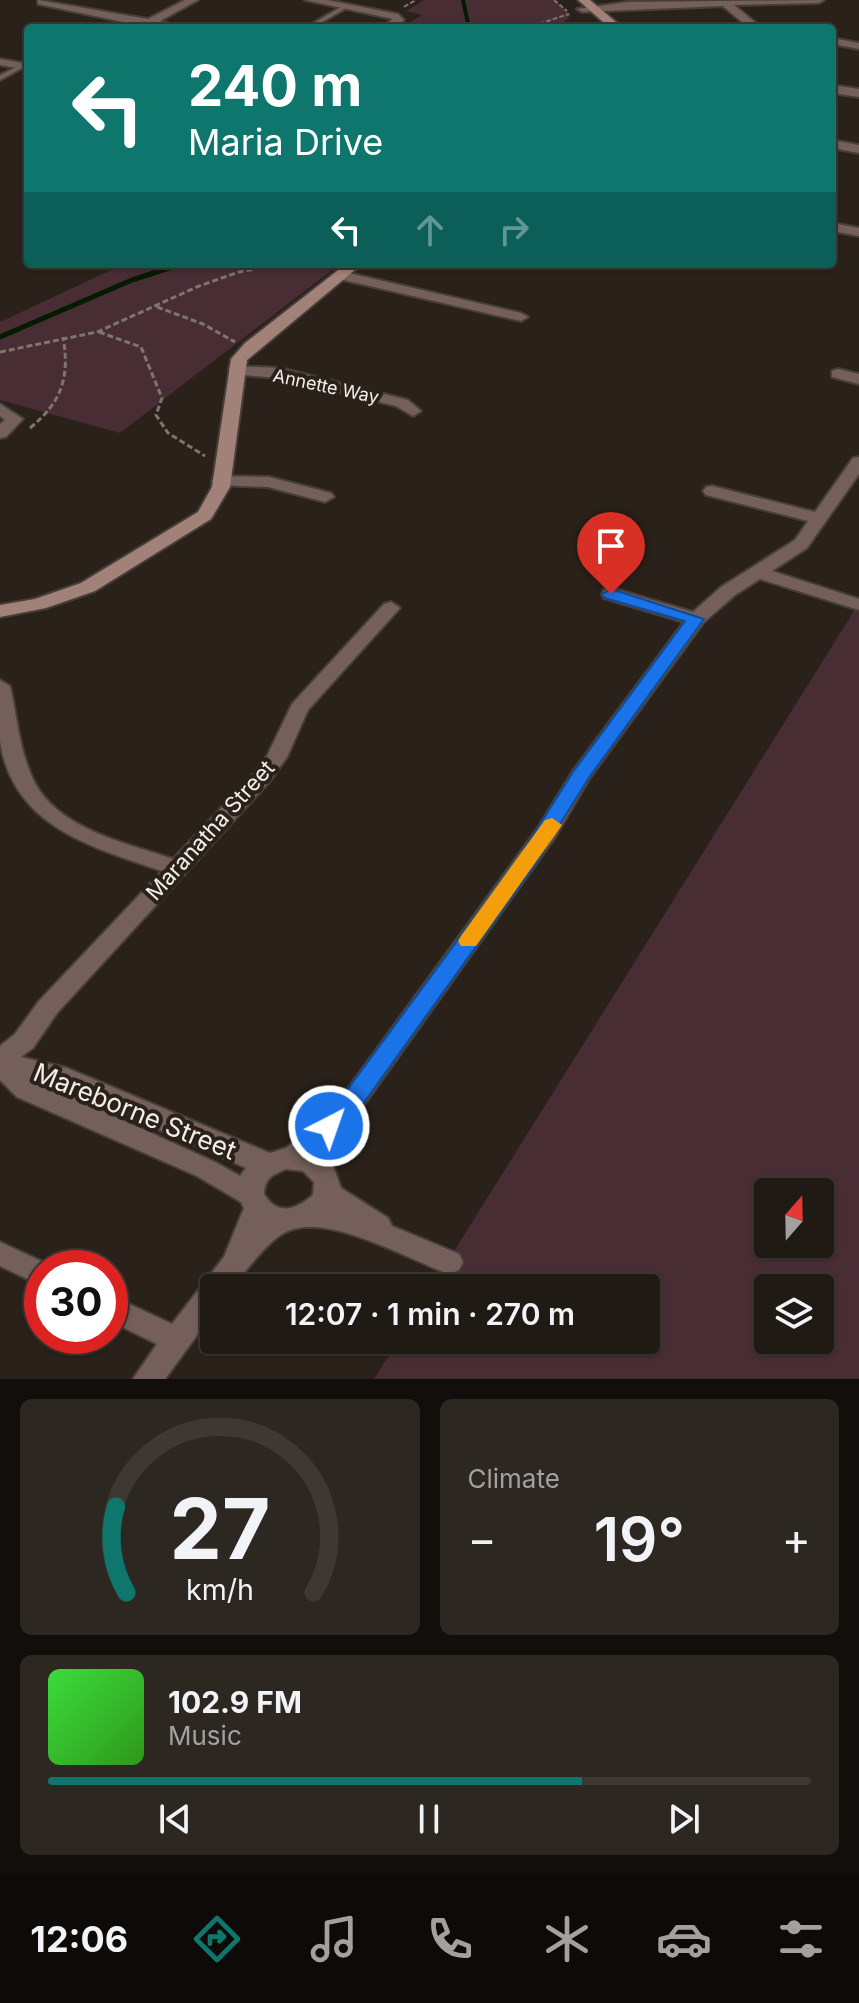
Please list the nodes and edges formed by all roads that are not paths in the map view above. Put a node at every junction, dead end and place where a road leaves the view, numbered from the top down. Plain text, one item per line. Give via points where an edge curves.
1 (193, 0) edge
2 (310, 0) edge
3 (571, 0) edge
4 (819, 0) edge
5 (42, 2) dead end
6 (345, 4) edge
7 (727, 4) junction
8 (582, 8) edge
9 (140, 24) edge
10 (146, 24) edge
11 (314, 24) edge
12 (393, 24) edge
13 (600, 24) edge
14 (610, 24) edge
15 (750, 24) edge
16 (836, 42) edge
17 (859, 46) edge
18 (0, 50) edge
19 (0, 62) edge
20 (24, 62) edge
21 (24, 63) edge
22 (24, 64) edge
23 (0, 78) edge
24 (836, 90) edge
25 (859, 93) edge
26 (836, 145) edge
27 (859, 149) edge
28 (836, 215) edge
29 (859, 219) edge
30 (836, 228) edge
31 (859, 232) edge
32 (350, 268) edge
33 (340, 275) junction
34 (521, 317) dead end
35 (235, 371) junction
36 (838, 374) dead end
37 (859, 379) edge
38 (0, 409) edge
39 (413, 411) dead end
40 (5, 429) edge
41 (859, 462) edge
42 (221, 481) junction
43 (712, 491) dead end
44 (325, 497) dead end
45 (820, 519) junction
46 (761, 573) junction
47 (611, 594) dead end
48 (857, 605) dead end
49 (391, 608) dead end
50 (0, 611) edge
51 (696, 619) junction
52 (0, 686) edge
53 (177, 868) junction
54 (0, 1060) edge
55 (342, 1115) junction
56 (281, 1160) junction
57 (319, 1167) junction
58 (320, 1204) junction
59 (262, 1208) junction
60 (0, 1253) edge
61 (449, 1262) dead end
62 (24, 1265) edge
63 (225, 1274) edge
64 (200, 1310) edge
65 (128, 1316) edge
66 (177, 1340) junction
67 (148, 1379) edge

1 - 10 street
2 - 6 street
3 - 8 street
4 - 7 street
5 - 9 street
6 - 11 lane
6 - 12 street via 398,17
7 - 8 street
7 - 15 street
8 - 13 street
8 - 14 street
16 - 17 street
18 - 20 street
19 - 21 street
22 - 23 lane
24 - 25 street
26 - 27 street
28 - 29 street
30 - 31 street
32 - 33 street
33 - 34 street
33 - 35 street via 250,346
35 - 39 street, Annette Way via 292,376 402,403
35 - 42 street
36 - 37 street
38 - 40 street via 15,417
41 - 45 street
42 - 44 street via 269,482
42 - 50 street via 205,515 140,557 69,595
43 - 45 street
45 - 46 street via 801,544
46 - 48 street
46 - 51 street via 728,591
47 - 51 street
49 - 53 street, Maranatha Street via 309,696 263,776
51 - 55 street
52 - 53 street via 20,772 49,813 85,834
53 - 54 street, Maranatha Street via 48,1007 24,1041
54 - 56 street, Mareborne Street via 58,1075 249,1158
54 - 59 street, Mareborne Street via 26,1090 206,1169
55 - 56 street
55 - 57 street
56 - 57 street, Mareborne Street
56 - 59 street via 254,1176
57 - 58 street via 326,1174
58 - 59 street
58 - 61 street
59 - 63 street
60 - 62 street
64 - 66 street
65 - 66 street
66 - 67 street

